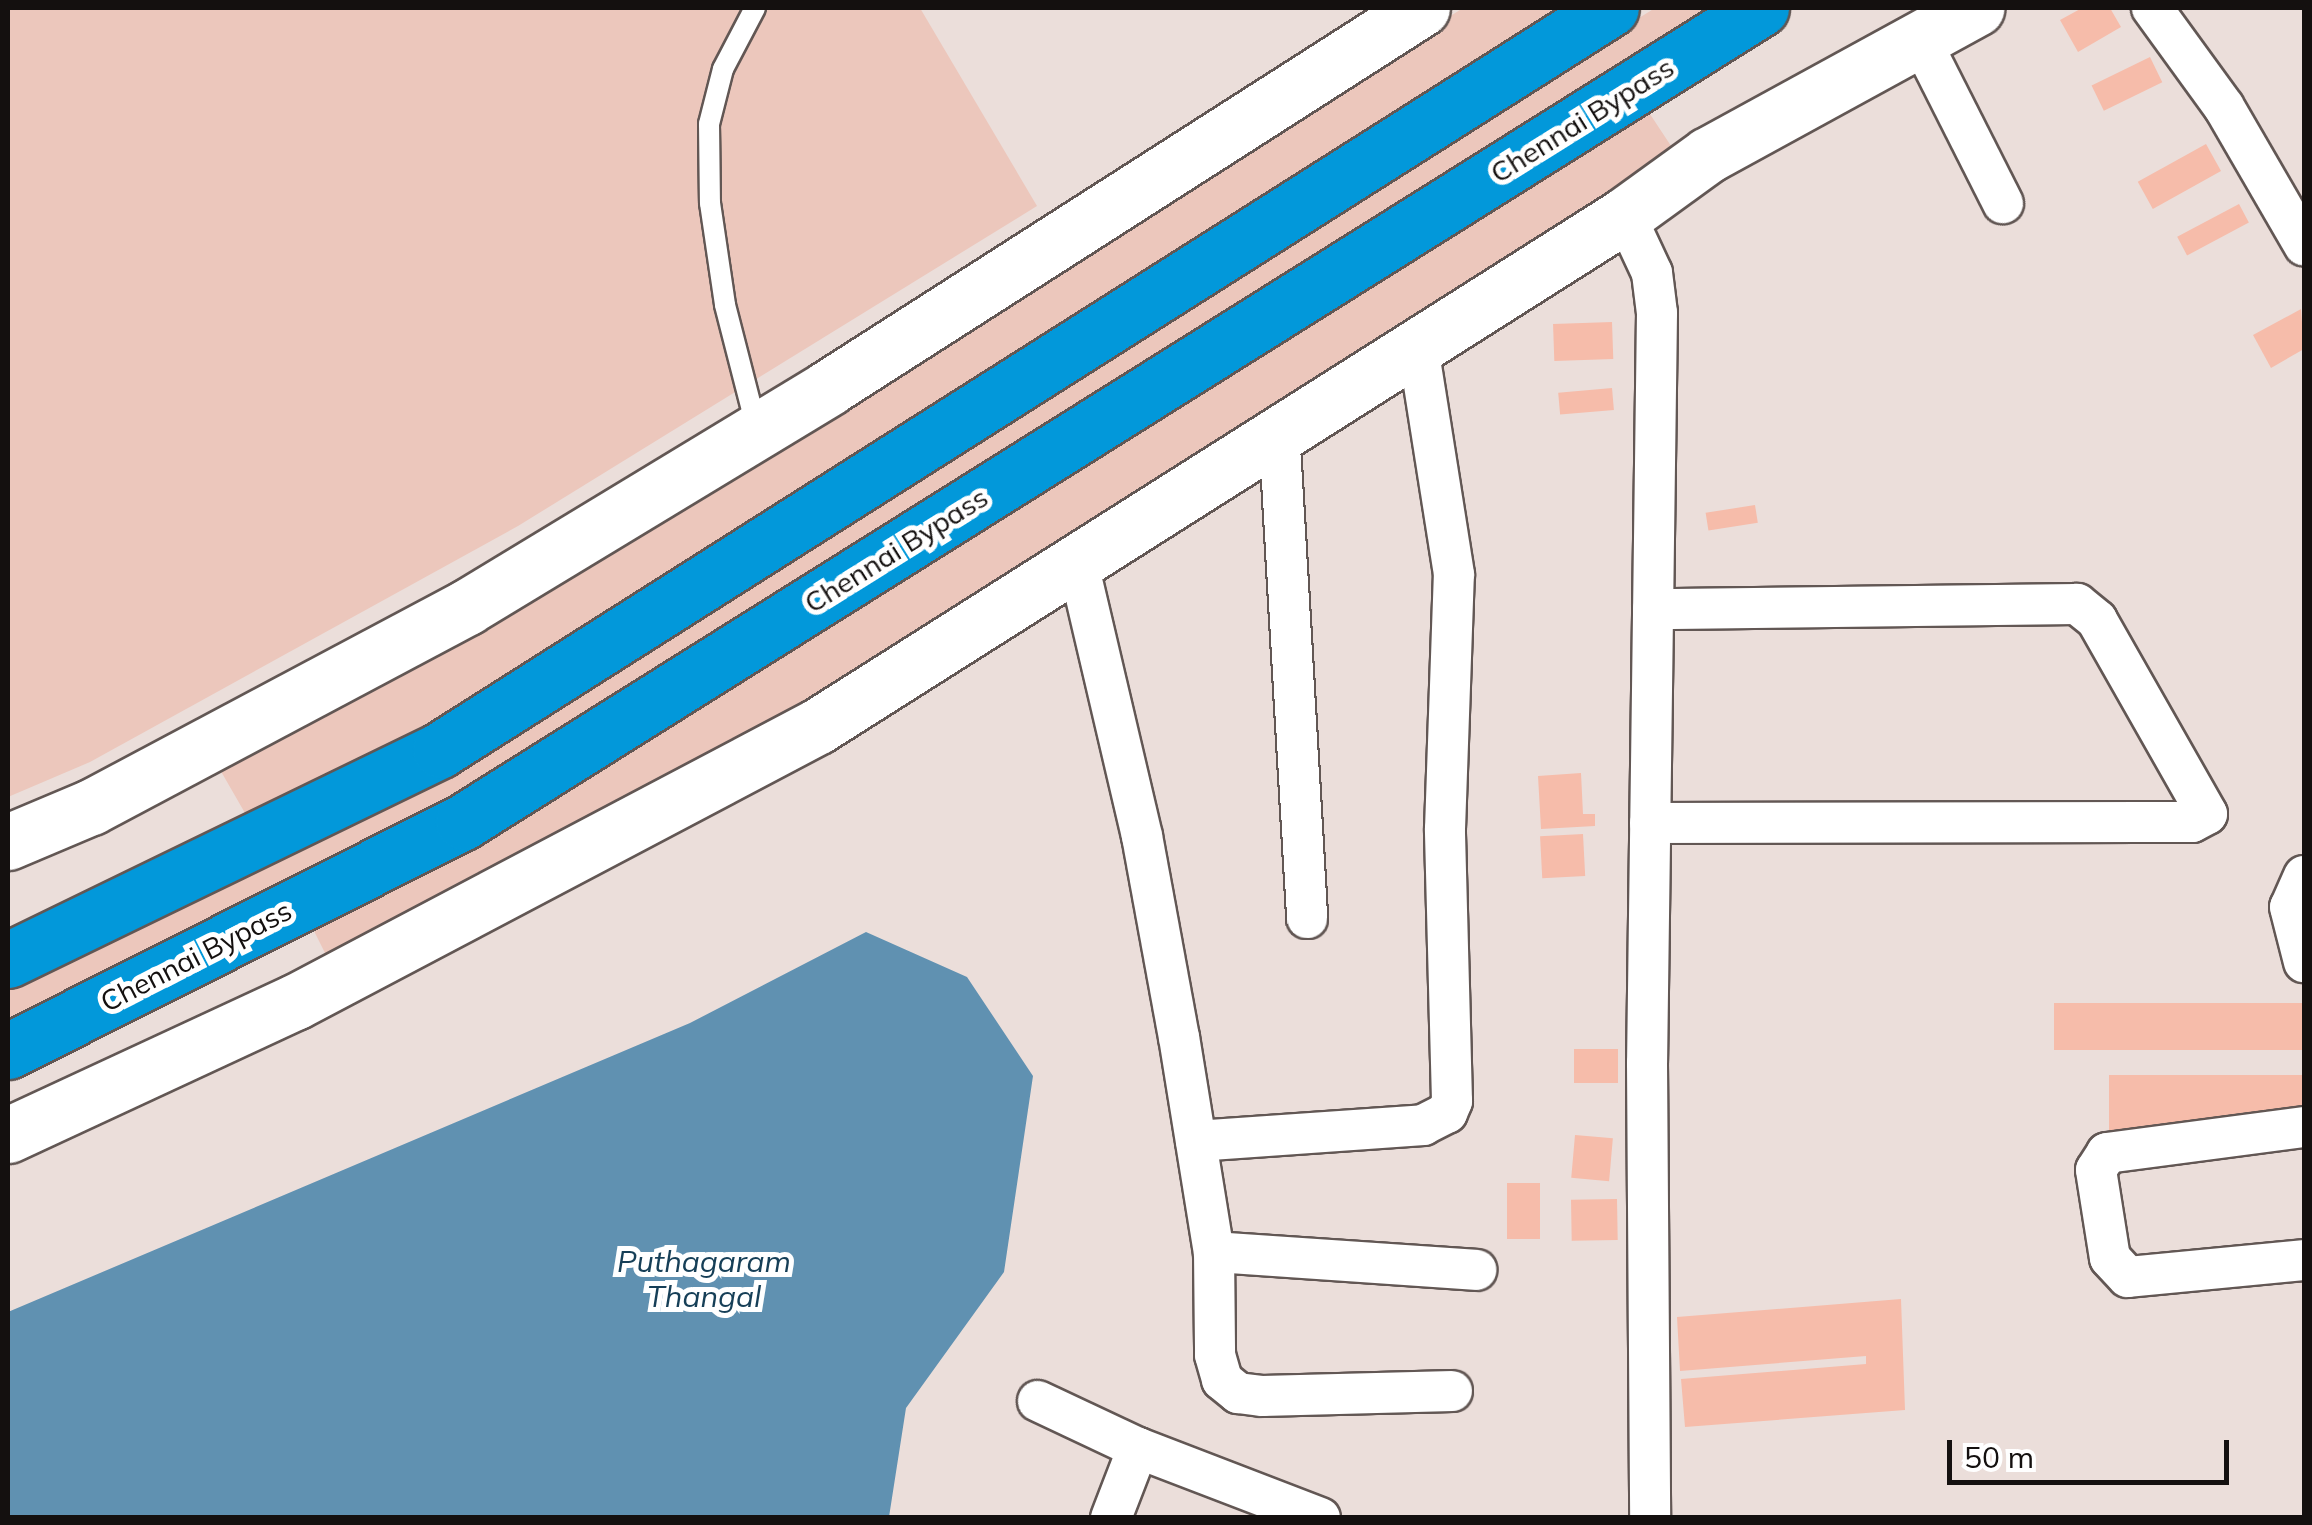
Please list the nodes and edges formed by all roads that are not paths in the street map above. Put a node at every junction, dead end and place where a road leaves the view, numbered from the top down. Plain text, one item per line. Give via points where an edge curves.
1 (755, 8) edge
2 (1422, 8) edge
3 (1611, 8) edge
4 (1761, 8) edge
5 (1976, 8) edge
6 (2152, 8) edge
7 (1920, 38) junction
8 (2003, 203) dead end
9 (1625, 215) junction
10 (2304, 246) edge
11 (1417, 341) junction
12 (1280, 429) junction
13 (758, 431) junction
14 (1077, 559) junction
15 (1653, 609) junction
16 (1650, 823) junction
17 (8, 842) edge
18 (2304, 876) edge
19 (1307, 918) dead end
20 (8, 960) edge
21 (2304, 962) edge
22 (8, 1050) edge
23 (2304, 1127) edge
24 (8, 1135) edge
25 (1196, 1141) junction
26 (1214, 1252) junction
27 (2304, 1260) edge
28 (1476, 1270) dead end
29 (1452, 1390) dead end
30 (1038, 1401) dead end
31 (1138, 1448) junction
32 (1259, 1508) edge
33 (1110, 1518) edge
34 (1320, 1518) edge
35 (1650, 1518) edge

1 - 13 lane via 723,70 710,144 725,305
2 - 13 street
3 - 20 highway via 440,750
4 - 22 highway, Chennai Bypass via 463,822
5 - 7 street
6 - 10 street via 2224,107
7 - 8 street
7 - 9 street via 1708,155
9 - 11 street
9 - 15 street via 1652,273 1656,313
11 - 12 street
11 - 25 street via 1454,574 1445,829 1452,1101 1447,1113 1424,1125
12 - 14 street
12 - 19 street
13 - 17 street via 468,608 91,807
14 - 24 street via 818,726 295,1002
14 - 25 street via 1142,836
15 - 16 street
15 - 16 street via 2077,604 2098,620 2207,814 2192,822
16 - 35 street
18 - 21 street via 2290,907
23 - 27 street via 2107,1152 2096,1170 2110,1258 2128,1277
25 - 26 street
26 - 28 street
26 - 29 street via 1215,1355 1228,1388 1263,1396
30 - 31 street
31 - 32 street
31 - 33 street
32 - 34 street

